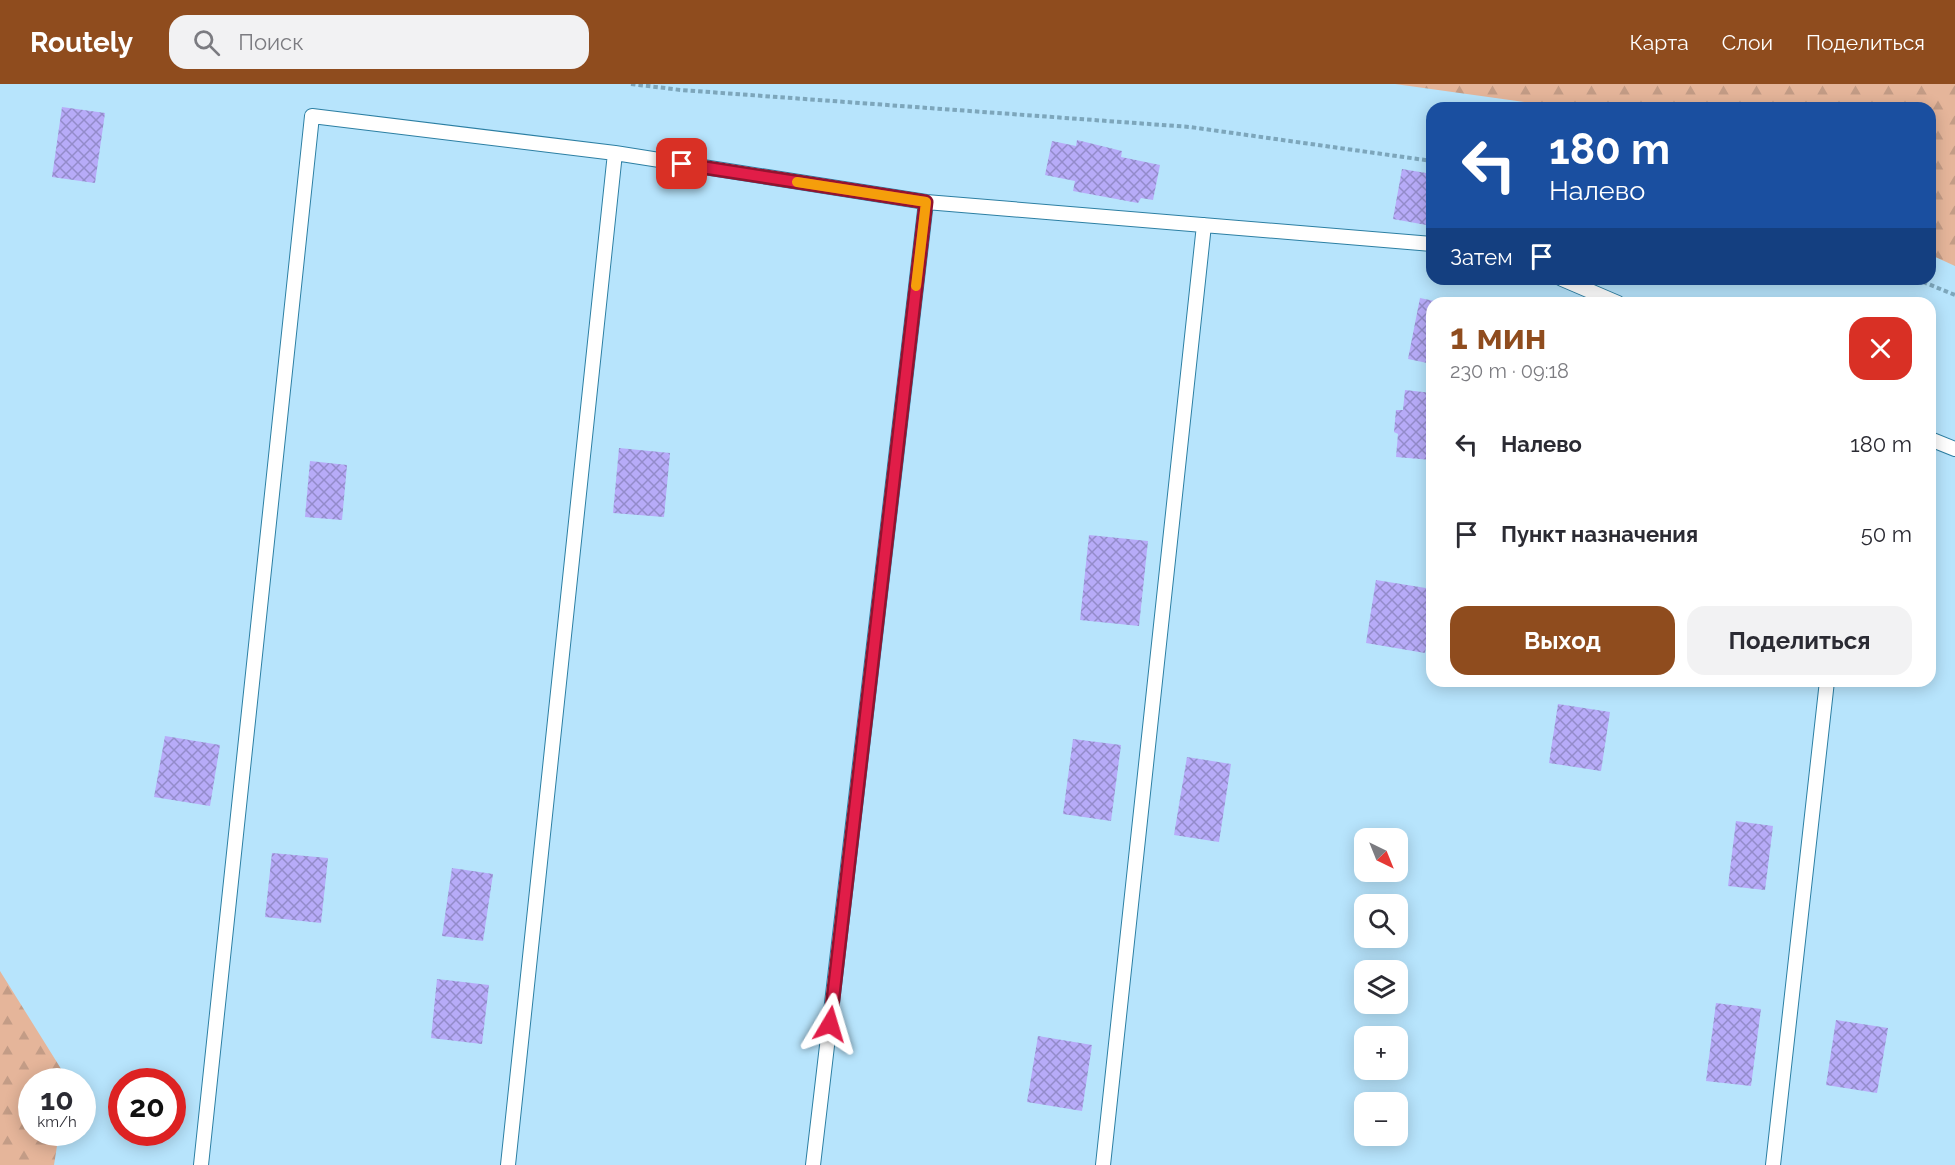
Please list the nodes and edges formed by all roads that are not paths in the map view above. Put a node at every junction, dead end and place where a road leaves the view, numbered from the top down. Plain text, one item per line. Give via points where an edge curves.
1 (615, 153) junction
2 (926, 202) junction
3 (1204, 225) junction
4 (1426, 244) edge
5 (1576, 285) edge
6 (1604, 297) edge
7 (1936, 441) edge
8 (1955, 449) edge
9 (1826, 687) edge
10 (201, 1165) edge
11 (508, 1165) edge
12 (813, 1165) edge
13 (1103, 1165) edge
14 (1773, 1165) edge

1 - 2 lane
1 - 10 lane via 312,116
1 - 11 lane
2 - 3 lane
2 - 12 lane
3 - 4 lane
3 - 13 lane
5 - 6 lane
7 - 8 lane
9 - 14 lane

